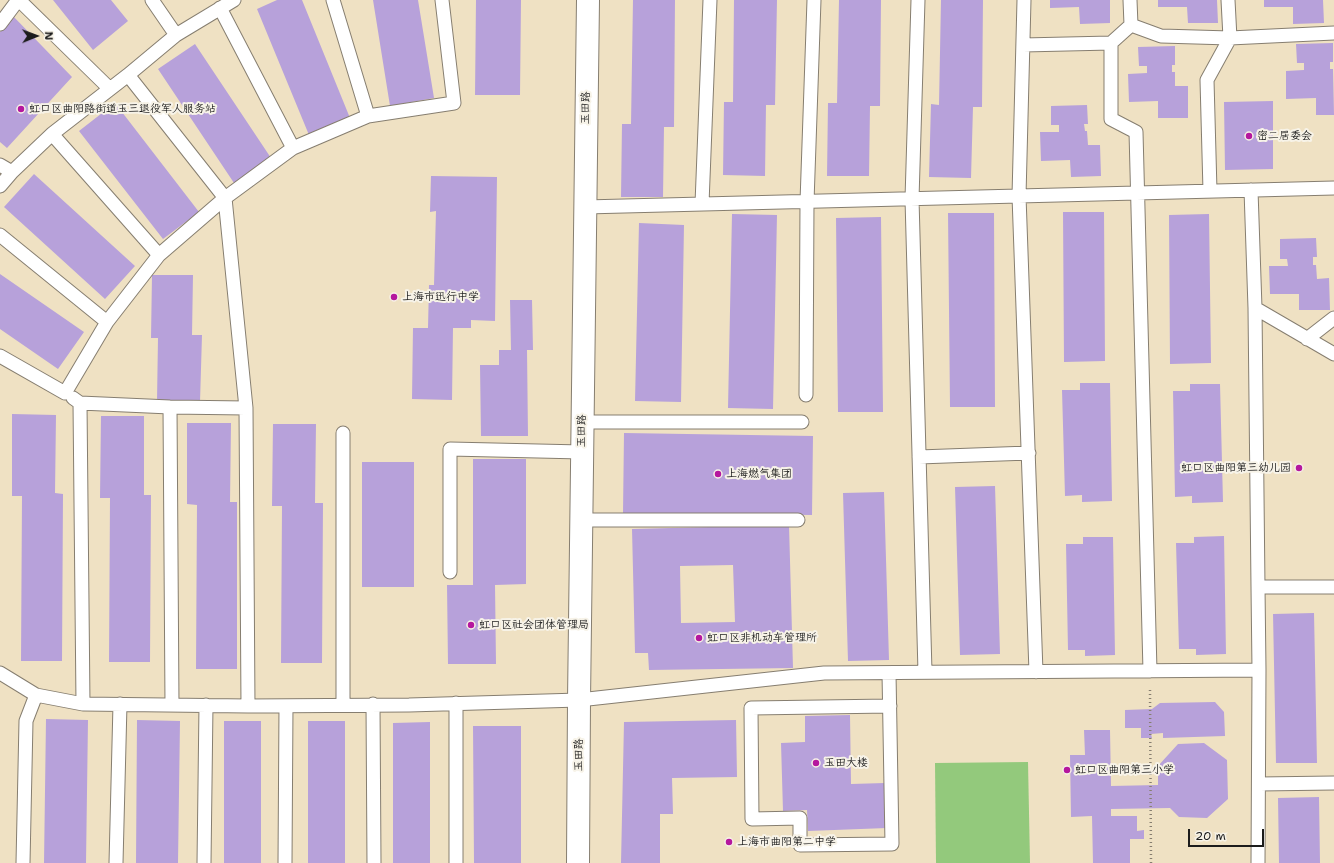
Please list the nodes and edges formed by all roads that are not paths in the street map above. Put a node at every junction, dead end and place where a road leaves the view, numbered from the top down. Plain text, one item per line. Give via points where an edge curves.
1 (19, 0) edge
2 (152, 0) edge
3 (234, 0) edge
4 (333, 0) edge
5 (442, 0) edge
6 (588, 0) edge
7 (710, 0) edge
8 (814, 0) edge
9 (918, 0) edge
10 (1024, 0) edge
11 (1130, 0) edge
12 (1228, 0) edge
13 (220, 8) junction
14 (0, 24) edge
15 (1131, 25) junction
16 (1334, 33) edge
17 (176, 35) junction
18 (1230, 38) junction
19 (1111, 43) junction
20 (1023, 46) junction
21 (128, 75) junction
22 (110, 89) junction
23 (368, 116) junction
24 (52, 134) junction
25 (293, 148) junction
26 (0, 165) edge
27 (12, 172) junction
28 (0, 186) edge
29 (1334, 188) edge
30 (1251, 190) junction
31 (1210, 191) junction
32 (1138, 192) junction
33 (1019, 196) junction
34 (225, 198) junction
35 (912, 199) junction
36 (807, 202) junction
37 (702, 204) junction
38 (585, 207) junction
39 (0, 235) edge
40 (159, 255) junction
41 (1255, 308) junction
42 (1334, 318) edge
43 (107, 322) junction
44 (1307, 339) junction
45 (1334, 354) edge
46 (0, 356) edge
47 (65, 392) junction
48 (806, 395) dead end
49 (80, 404) junction
50 (170, 407) junction
51 (246, 408) junction
52 (582, 422) junction
53 (802, 422) dead end
54 (343, 433) dead end
55 (582, 452) junction
56 (1029, 453) junction
57 (919, 457) junction
58 (581, 520) junction
59 (798, 520) dead end
60 (450, 572) dead end
61 (1258, 587) junction
62 (1334, 587) edge
63 (1259, 670) junction
64 (1150, 671) junction
65 (925, 672) junction
66 (1036, 672) junction
67 (0, 673) edge
68 (889, 673) junction
69 (36, 696) junction
70 (579, 700) junction
71 (456, 703) junction
72 (83, 704) junction
73 (120, 704) junction
74 (373, 704) junction
75 (172, 705) junction
76 (206, 705) junction
77 (343, 705) junction
78 (248, 706) junction
79 (286, 706) junction
80 (890, 706) junction
81 (1334, 783) edge
82 (1259, 784) junction
83 (23, 863) edge
84 (116, 863) edge
85 (204, 863) edge
86 (285, 863) edge
87 (374, 863) edge
88 (456, 863) edge
89 (578, 863) edge
90 (1258, 863) edge

1 - 14 lane
1 - 22 lane
2 - 17 lane
3 - 13 lane
4 - 23 lane
5 - 23 lane via 454,102
6 - 38 street, 玉田路
7 - 37 lane
8 - 36 lane
9 - 35 lane
10 - 20 lane
11 - 15 lane
12 - 18 lane
13 - 17 lane
13 - 25 lane
15 - 18 lane via 1161,36
15 - 19 lane
16 - 18 lane
17 - 21 lane
18 - 31 lane via 1207,80
19 - 20 lane
19 - 32 lane via 1111,118 1136,132
20 - 33 lane
21 - 22 lane
21 - 34 lane
22 - 24 lane
23 - 25 lane
24 - 27 lane
24 - 40 lane
25 - 34 lane
26 - 27 lane
27 - 28 lane
29 - 30 lane
30 - 31 lane
30 - 41 lane
31 - 32 lane
32 - 33 lane
32 - 64 lane
33 - 35 lane
33 - 56 lane
34 - 40 lane
34 - 51 lane
35 - 36 lane
35 - 57 lane
36 - 37 lane
36 - 48 lane
37 - 38 lane
38 - 52 street, 玉田路
39 - 43 lane
40 - 43 lane
41 - 44 lane
41 - 61 lane
42 - 44 lane
43 - 47 lane
44 - 45 lane
46 - 47 lane
47 - 49 lane
49 - 50 lane
49 - 72 lane
50 - 51 lane
50 - 75 lane
51 - 78 lane
52 - 53 lane
52 - 55 street, 玉田路
54 - 77 lane
55 - 58 street, 玉田路
55 - 60 lane via 450,449
56 - 57 lane
56 - 66 lane
57 - 65 lane
58 - 59 lane
58 - 70 street, 玉田路
61 - 62 lane
61 - 63 lane
63 - 64 lane
63 - 82 lane
64 - 66 lane
65 - 66 lane
65 - 68 lane
67 - 69 lane
68 - 70 lane via 824,673
68 - 80 lane
69 - 72 lane
69 - 83 lane via 26,721
70 - 71 lane
70 - 89 street, 玉田路
71 - 74 lane
71 - 88 lane
72 - 73 lane
73 - 75 lane
73 - 84 lane
74 - 77 lane
74 - 87 lane
75 - 76 lane
76 - 78 lane
76 - 85 lane
77 - 79 lane
78 - 79 lane
79 - 86 lane
80 - 80 lane via 892,844 800,845 800,818 752,819 751,708
81 - 82 lane
82 - 90 lane

